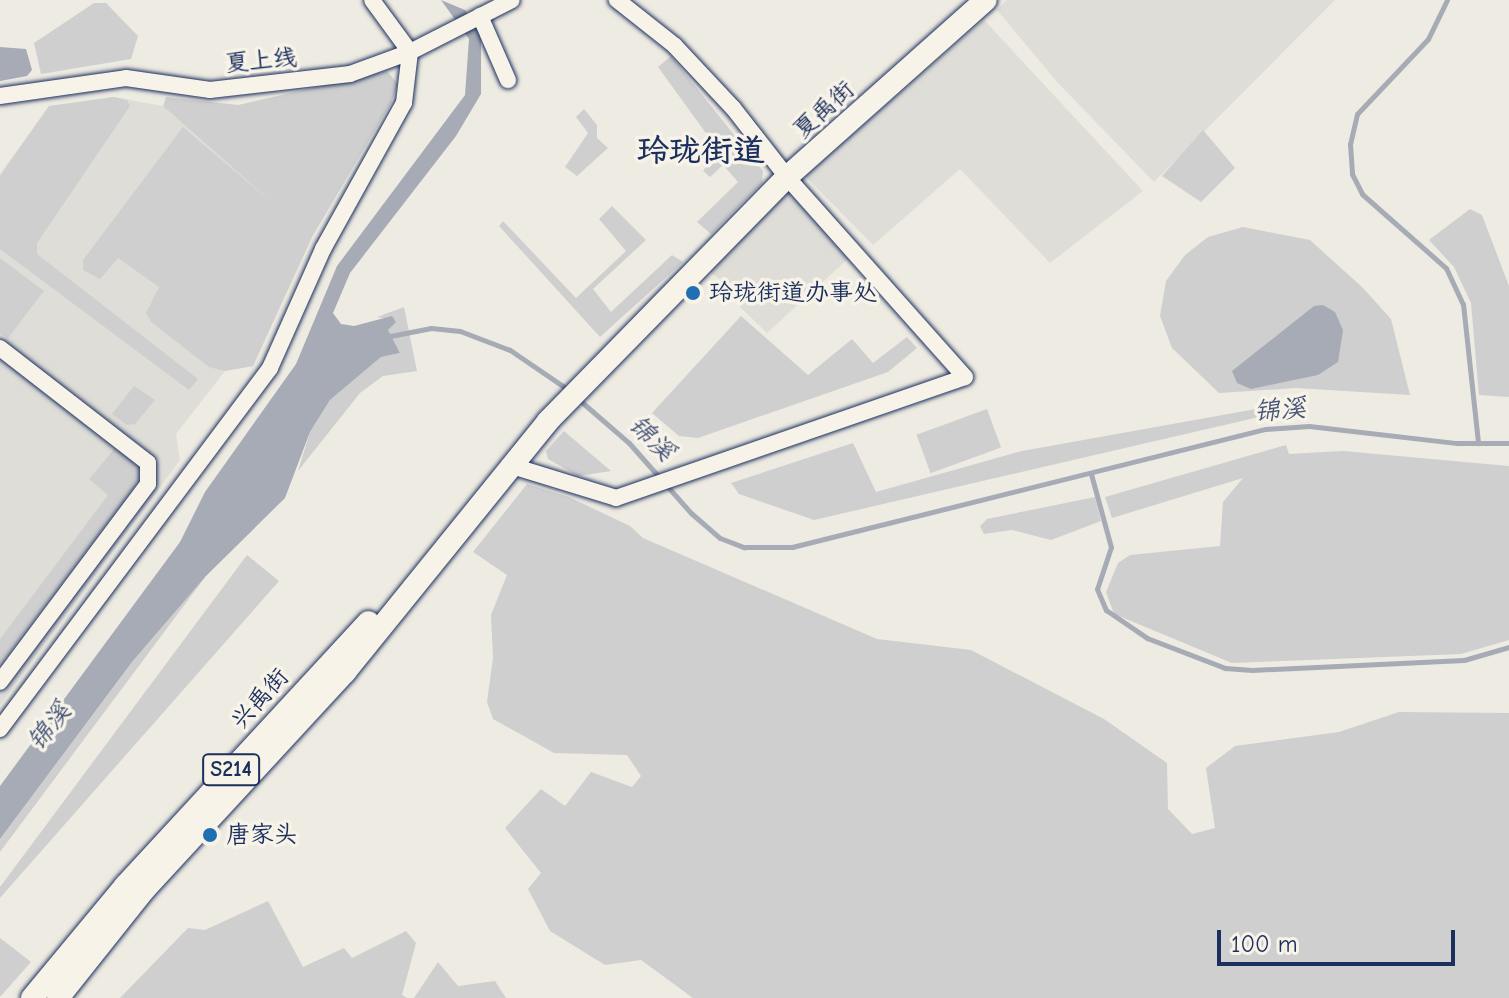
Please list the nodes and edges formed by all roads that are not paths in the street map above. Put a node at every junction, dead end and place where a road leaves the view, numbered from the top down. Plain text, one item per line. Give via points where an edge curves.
1 (372, 0) edge
2 (512, 0) edge
3 (617, 0) edge
4 (986, 0) edge
5 (480, 16) junction
6 (410, 52) junction
7 (508, 80) dead end
8 (0, 96) edge
9 (787, 177) junction
10 (0, 348) edge
11 (509, 465) junction
12 (441, 551) junction
13 (0, 682) edge
14 (0, 729) edge
15 (32, 998) edge
16 (58, 998) edge

1 - 6 street
2 - 5 street, 夏上线
3 - 9 street via 674,45
4 - 9 main road, 夏禹街 / S214
5 - 6 street, 夏上线
5 - 7 street
6 - 8 street, 夏上线 via 350,74 280,85 210,90 126,78
6 - 14 street via 404,103 323,249 270,368
9 - 11 main road, 夏禹街 / S214
9 - 11 street via 965,377 616,498
10 - 13 street via 148,463 148,484
11 - 12 main road, 兴禹街 / S214
12 - 15 main road, 兴禹街 / S214 via 334,657 125,886
12 - 16 main road, 兴禹街 / S214 via 345,672 144,890

